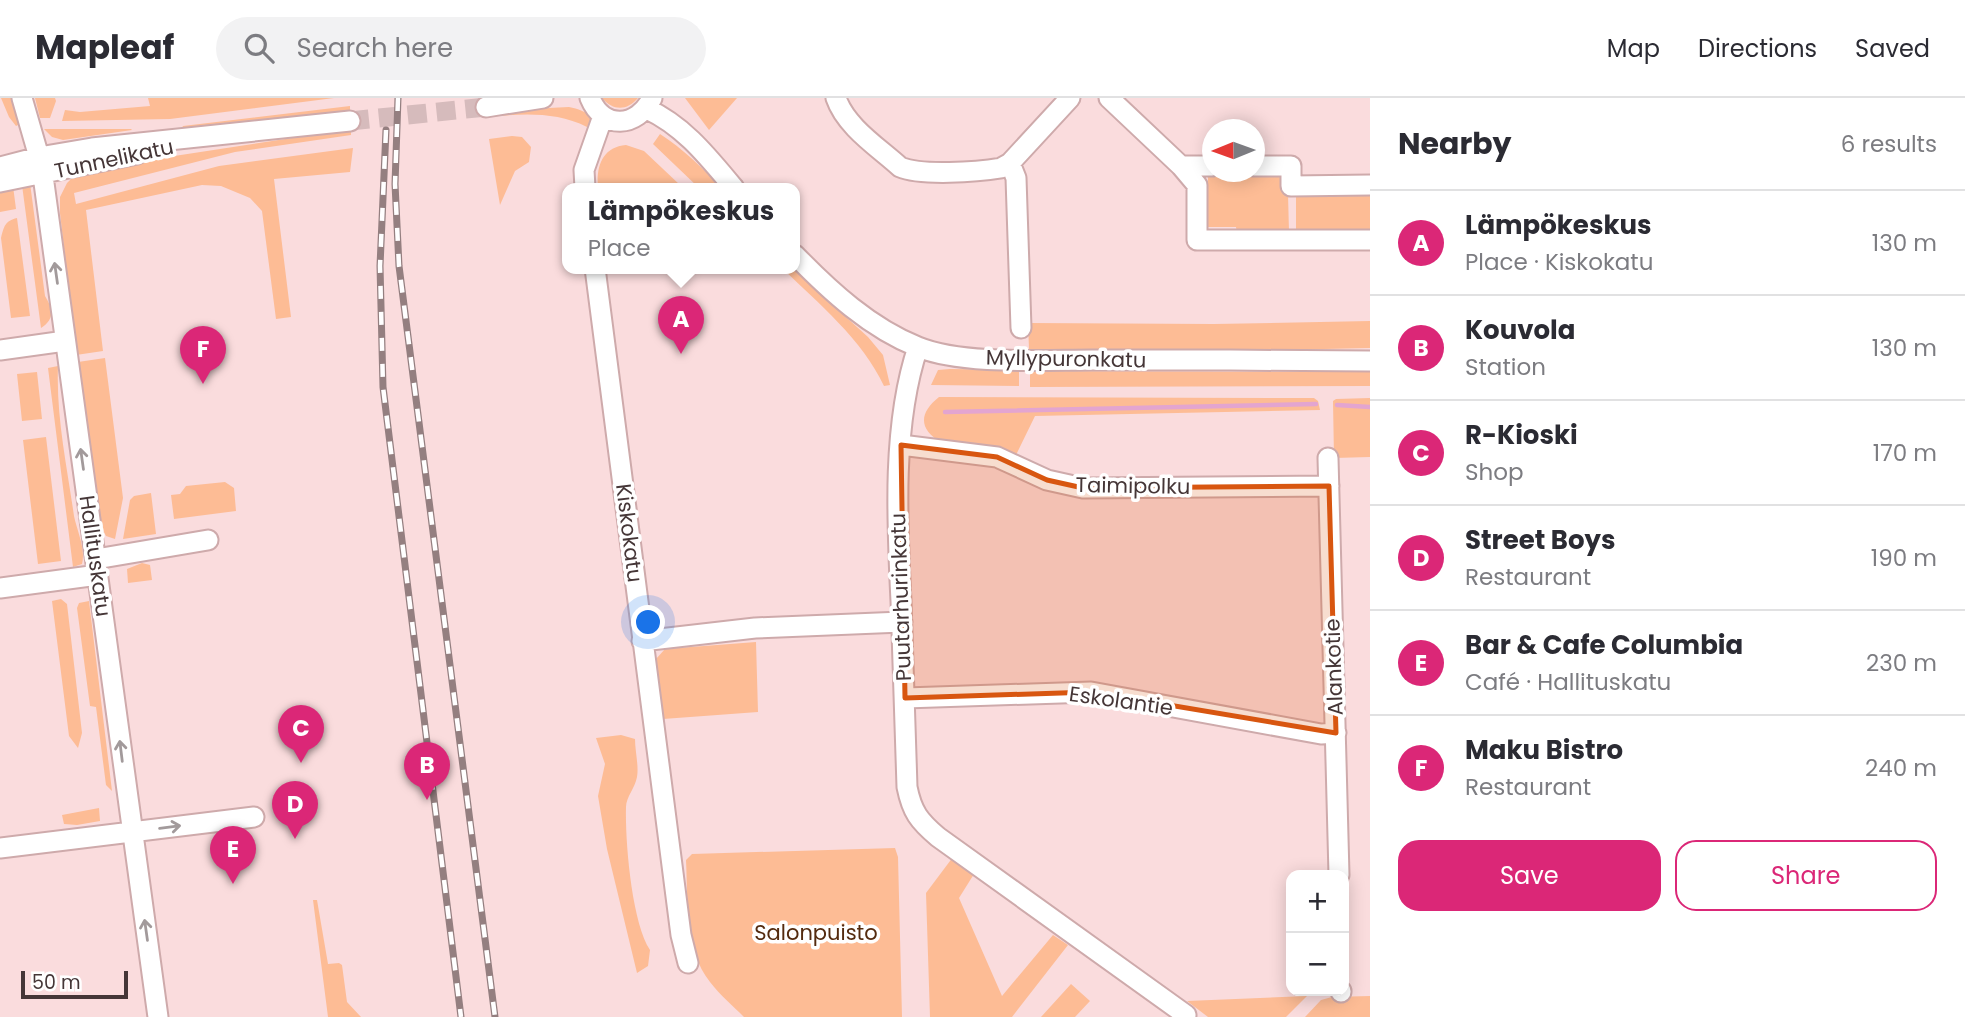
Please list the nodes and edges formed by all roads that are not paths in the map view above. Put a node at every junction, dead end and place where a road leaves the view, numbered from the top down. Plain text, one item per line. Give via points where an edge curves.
1 (22, 98) edge
2 (543, 98) edge
3 (590, 98) edge
4 (836, 98) edge
5 (1070, 98) edge
6 (1109, 98) edge
7 (649, 103) edge
8 (486, 107) tunnel mouth
9 (603, 116) junction
10 (349, 121) tunnel mouth
11 (1010, 163) junction
12 (41, 166) junction
13 (1181, 166) junction
14 (1202, 166) edge
15 (1265, 166) edge
16 (0, 167) edge
17 (0, 182) edge
18 (585, 183) edge
19 (729, 183) edge
20 (1370, 185) edge
21 (1370, 240) edge
22 (800, 260) edge
23 (596, 274) edge
24 (1021, 328) dead end
25 (65, 341) junction
26 (918, 347) junction
27 (0, 350) edge
28 (1370, 360) edge
29 (901, 445) junction
30 (1328, 458) dead end
31 (1329, 486) junction
32 (208, 540) dead end
33 (97, 567) junction
34 (0, 588) edge
35 (902, 622) junction
36 (642, 641) junction
37 (905, 698) junction
38 (1336, 733) junction
39 (254, 817) dead end
40 (132, 831) junction
41 (0, 848) edge
42 (1339, 870) edge
43 (688, 963) dead end
44 (1186, 1015) dead end
45 (158, 1017) edge

1 - 12 street, Hallituskatu
2 - 8 street
3 - 9 street
4 - 11 street via 852,124 907,171 994,169
5 - 11 street
6 - 13 street
7 - 9 street via 631,120
7 - 19 street
9 - 18 street via 584,170
10 - 12 street, Tunnelikatu via 127,144
11 - 24 street via 1016,178
12 - 16 street, Tunnelikatu
12 - 17 street, Tunnelikatu
25 -> 12 street, Hallituskatu
13 - 14 street
13 - 21 street via 1198,185 1197,240
15 - 20 street via 1291,166 1292,186
22 - 26 street, Myllypuronkatu via 849,306
23 - 36 street, Kiskokatu
25 - 27 street
33 -> 25 street, Hallituskatu
26 - 28 street, Myllypuronkatu via 960,357 1023,360
26 - 29 street, Puutarhurinkatu
29 - 31 street, Taimipolku via 998,457 1047,480 1083,488
29 - 35 street, Puutarhurinkatu
30 - 31 street, Alankotie
31 - 38 street, Alankotie
32 - 33 street
33 - 34 street
40 -> 33 street, Hallituskatu
35 - 36 street via 755,628
35 - 37 street, Puutarhurinkatu
36 - 43 street, Kiskokatu
37 - 38 street, Eskolantie via 1091,692
37 - 44 street, Puutarhurinkatu via 910,799 922,823
38 - 42 street, Alankotie
40 -> 39 street
40 - 41 street
45 -> 40 street, Hallituskatu

